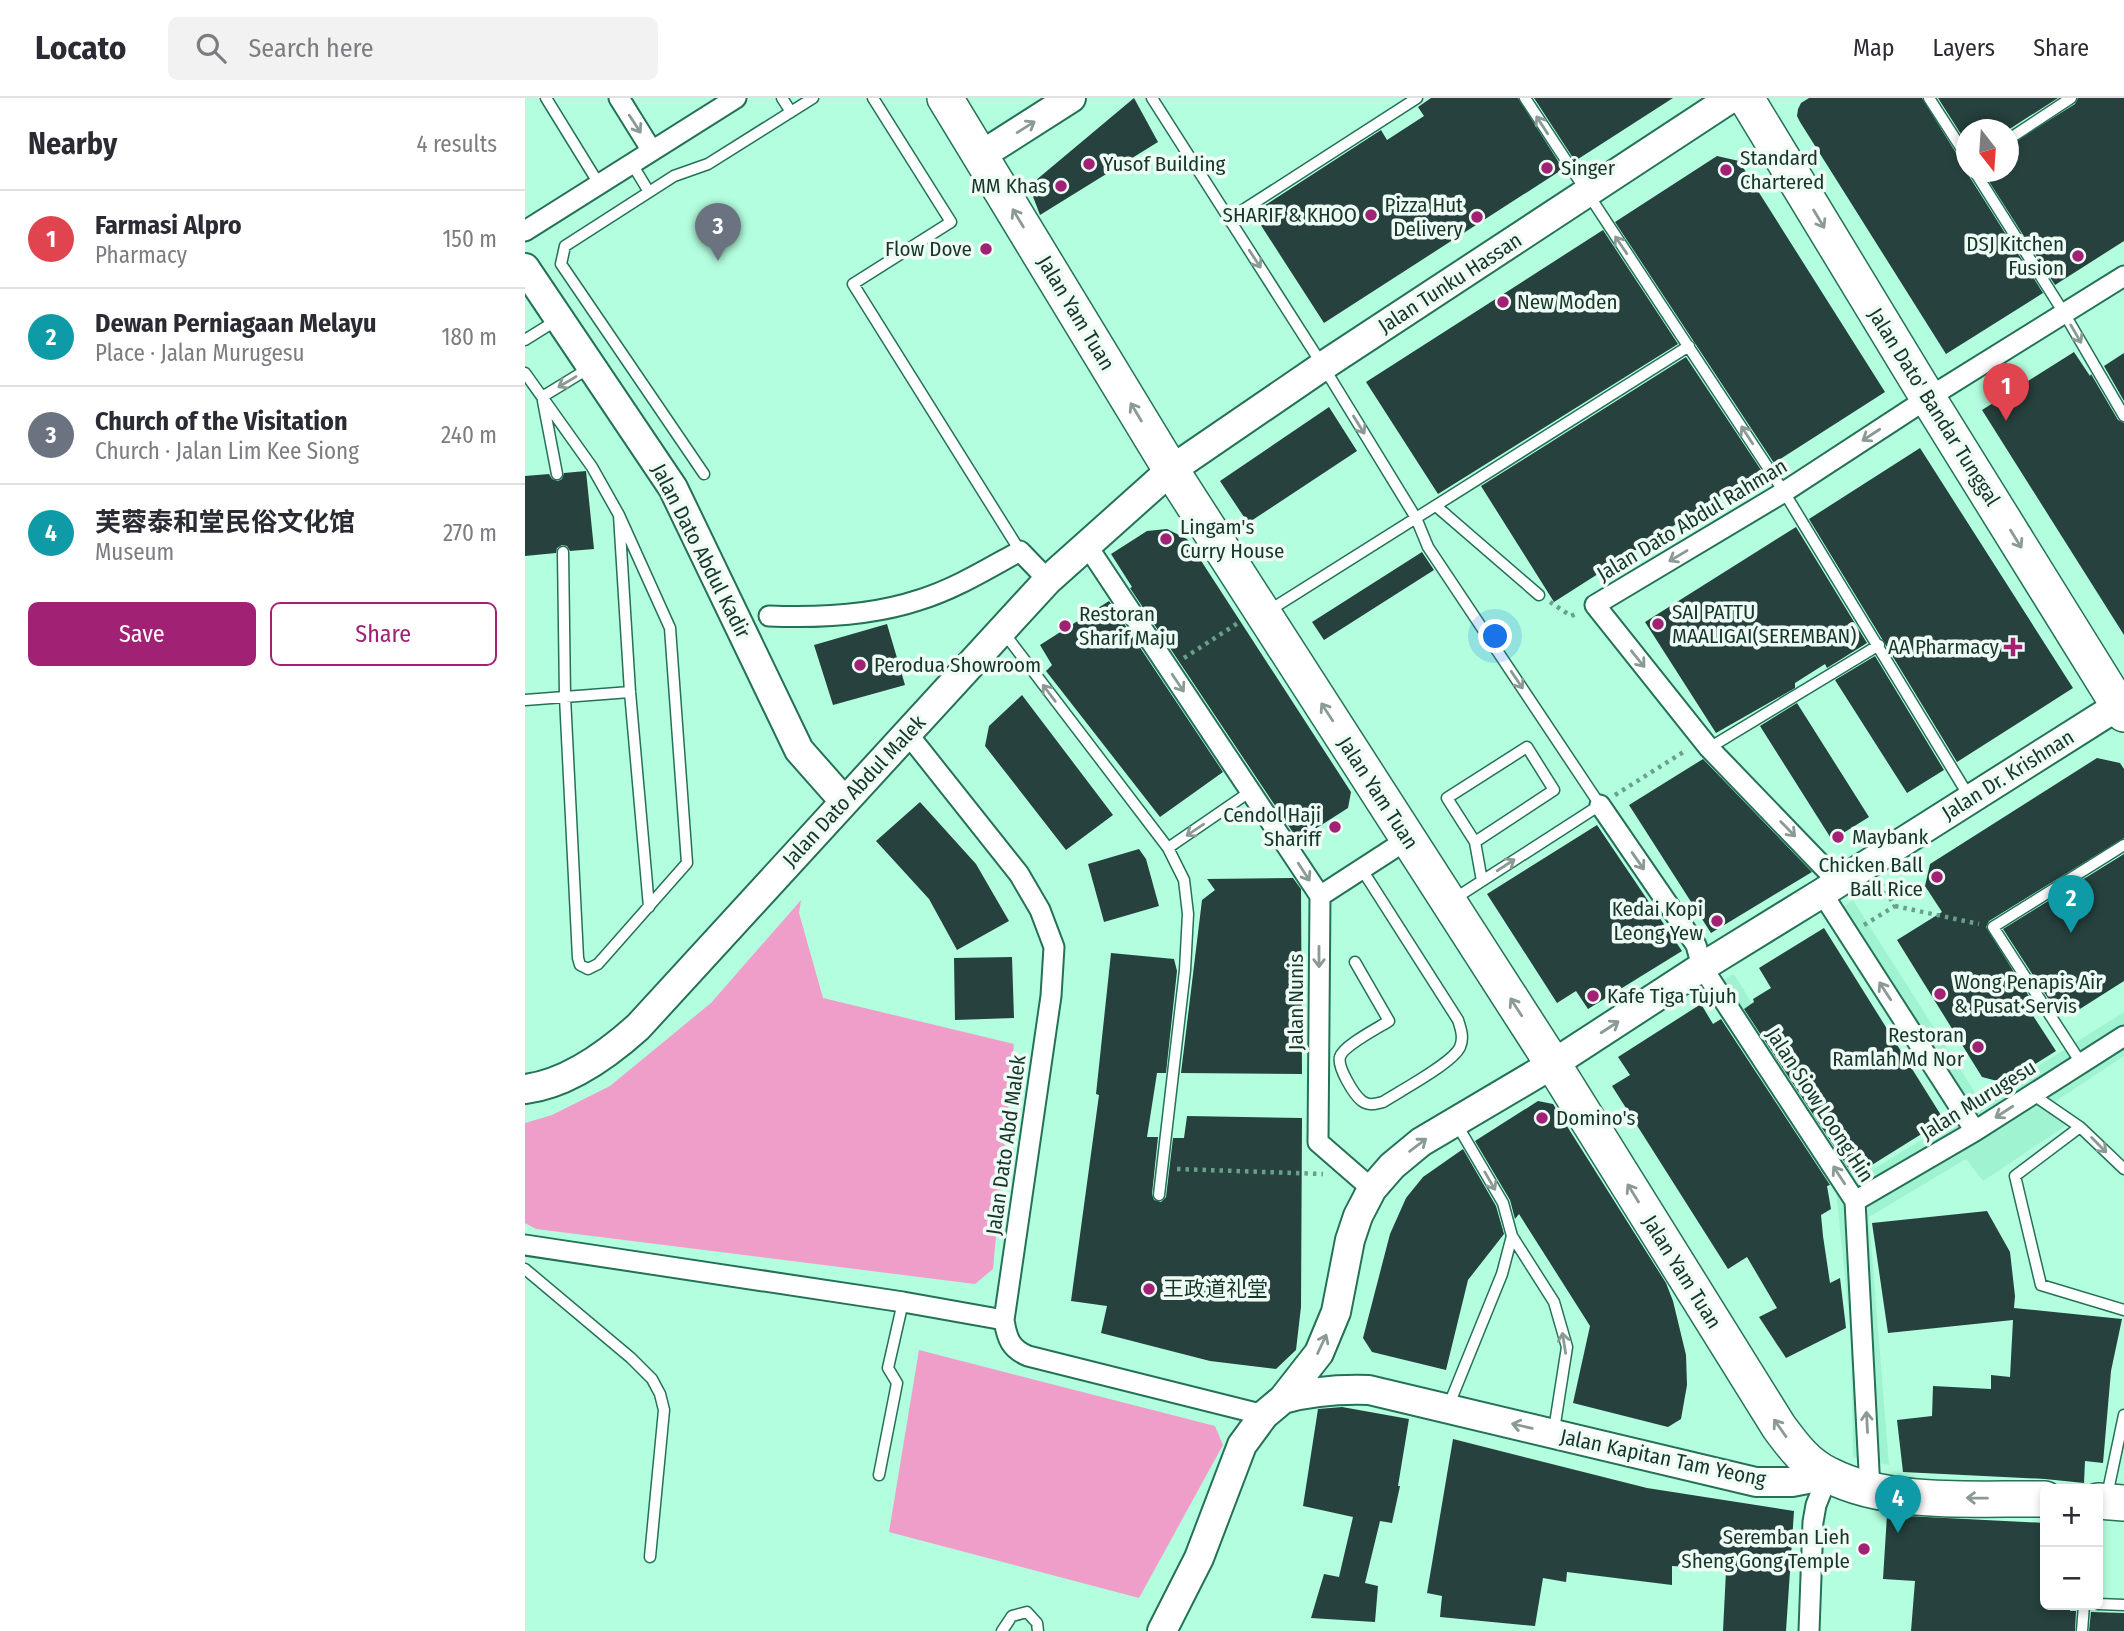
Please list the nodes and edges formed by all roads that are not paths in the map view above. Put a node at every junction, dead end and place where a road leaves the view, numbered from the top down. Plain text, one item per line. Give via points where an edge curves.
1 (546, 98) edge
2 (619, 98) edge
3 (736, 98) edge
4 (782, 98) edge
5 (813, 98) edge
6 (873, 98) edge
7 (945, 98) edge
8 (1071, 98) edge
9 (1152, 98) edge
10 (1417, 98) edge
11 (1525, 98) edge
12 (1731, 98) edge
13 (1746, 98) edge
14 (1929, 98) edge
15 (2071, 98) edge
16 (791, 112) junction
17 (2019, 132) edge
18 (1956, 141) edge
19 (652, 151) junction
20 (980, 156) junction
21 (632, 164) junction
22 (1981, 182) edge
23 (599, 184) junction
24 (649, 192) junction
25 (1587, 194) junction
26 (1229, 219) junction
27 (525, 231) edge
28 (525, 268) edge
29 (2124, 276) edge
30 (2064, 313) junction
31 (559, 319) junction
32 (525, 340) edge
33 (1689, 346) junction
34 (1323, 366) junction
35 (591, 367) junction
36 (525, 373) edge
37 (542, 397) junction
38 (1928, 398) junction
39 (2124, 416) edge
40 (1171, 471) junction
41 (557, 474) dead end
42 (703, 474) dead end
43 (1784, 492) junction
44 (1436, 506) junction
45 (619, 515) junction
46 (1416, 518) junction
47 (1086, 544) junction
48 (1020, 551) junction
49 (563, 552) dead end
50 (1048, 580) junction
51 (1539, 595) road end
52 (1262, 612) junction
53 (769, 615) dead end
54 (1002, 630) junction
55 (1879, 645) junction
56 (630, 692) junction
57 (565, 696) junction
58 (525, 700) edge
59 (2122, 707) edge
60 (907, 733) junction
61 (1706, 743) junction
62 (1251, 791) junction
63 (1970, 798) junction
64 (844, 801) junction
65 (1600, 805) junction
66 (1408, 839) junction
67 (1475, 842) junction
68 (2124, 845) edge
69 (1168, 848) junction
70 (1361, 868) junction
71 (1482, 881) junction
72 (1831, 888) junction
73 (1320, 896) junction
74 (1448, 902) junction
75 (649, 908) junction
76 (1355, 962) dead end
77 (1702, 967) junction
78 (2124, 1036) edge
79 (2081, 1063) junction
80 (1553, 1064) junction
81 (525, 1088) edge
82 (2032, 1094) junction
83 (1456, 1122) junction
84 (2080, 1126) junction
85 (1975, 1131) junction
86 (2124, 1170) edge
87 (1364, 1182) junction
88 (1159, 1195) dead end
89 (1855, 1201) junction
90 (1512, 1236) junction
91 (525, 1245) edge
92 (525, 1269) edge
93 (903, 1302) junction
94 (2124, 1310) edge
95 (1004, 1320) junction
96 (1273, 1407) junction
97 (1448, 1409) junction
98 (2124, 1415) edge
99 (1554, 1434) junction
100 (879, 1475) dead end
101 (1828, 1475) junction
102 (1870, 1490) junction
103 (2040, 1499) edge
104 (2105, 1503) edge
105 (650, 1557) dead end
106 (2103, 1604) edge
107 (2124, 1605) edge
108 (2083, 1610) edge
109 (1002, 1631) edge
110 (1038, 1631) edge
111 (1162, 1631) edge
112 (1809, 1631) edge
113 (2081, 1631) edge

1 - 23 lane
2 -> 19 street
3 - 19 street
4 - 16 lane
5 - 16 lane
6 - 48 lane via 951,222 853,284
7 - 20 highway, Jalan Yam Tuan
20 -> 8 main road
9 - 26 lane
10 - 26 lane
25 -> 11 lane
12 - 25 main road, Jalan Tunku Hassan
13 -> 38 highway, Jalan Dato' Bandar Tunggal
14 - 18 lane
15 - 17 lane
16 - 24 lane via 708,164 674,176
19 - 21 street
40 -> 20 highway, Jalan Yam Tuan
21 - 23 street
21 - 24 lane
22 - 30 lane
23 - 27 street
24 - 42 lane via 565,246 561,264
33 -> 25 lane
25 - 34 main road, Jalan Tunku Hassan
26 -> 34 lane
28 - 31 main road, Jalan Dato Abdul Kadir
29 - 30 street, Jalan Dato Abdul Rahman
30 - 38 street, Jalan Dato Abdul Rahman
30 -> 39 lane
31 - 32 lane
31 - 35 main road, Jalan Dato Abdul Kadir
43 -> 33 lane
33 - 44 lane
34 - 40 main road, Jalan Tunku Hassan
34 -> 46 lane
35 -> 37 lane
35 - 64 main road, Jalan Dato Abdul Kadir via 673,488 799,750
36 - 37 lane
37 - 41 lane
37 - 45 lane via 592,467
38 -> 43 street, Jalan Dato Abdul Rahman
38 -> 59 highway, Jalan Dato' Bandar Tunggal
40 - 47 main road, Jalan Dato Abdul Malek
40 - 52 highway, Jalan Yam Tuan
43 - 55 lane
43 -> 61 street, Jalan Dato Abdul Rahman via 1595,605
44 - 46 lane
44 - 51 lane
45 - 56 lane
45 - 75 lane via 670,628 687,863
46 - 52 lane
46 -> 65 lane via 1428,547
47 - 50 main road, Jalan Dato Abdul Malek
47 -> 62 street
48 - 50 street
48 - 53 street via 918,601 815,618
49 - 57 lane
50 - 54 main road, Jalan Dato Abdul Malek
66 -> 52 highway, Jalan Yam Tuan
54 - 60 main road, Jalan Dato Abdul Malek
69 -> 54 lane
55 - 61 lane
55 - 63 lane
56 - 57 lane
56 - 75 lane
57 - 58 lane
57 - 75 lane via 580,965 588,969 598,964
59 - 63 main road, Jalan Dr. Krishnan
60 - 64 main road, Jalan Dato Abdul Malek
60 - 95 street, Jalan Dato Abd Malek via 1019,874 1054,947 1051,996
61 -> 72 street, Jalan Dato Abdul Rahman
62 -> 69 lane
62 -> 73 street
63 - 72 main road, Jalan Dr. Krishnan
64 - 81 main road, Jalan Dato Abdul Malek via 638,1027 608,1054 568,1075
71 -> 65 lane
65 -> 77 street, Jalan Siow Loong Hin via 1696,944
66 - 70 street
66 - 74 highway, Jalan Yam Tuan
67 - 67 lane via 1447,798 1527,747 1554,790
67 - 71 lane
68 - 79 lane via 1993,928
69 - 88 lane via 1184,880 1188,914
70 - 73 street
70 - 76 lane via 1458,1020 1462,1034 1460,1048 1450,1060 1371,1105 1360,1100 1340,1066 1340,1057 1389,1021
71 - 74 lane
72 - 77 main road, Jalan Dr. Krishnan
85 -> 72 street via 1849,934
73 -> 87 street, Jalan Nunis via 1318,1142
80 -> 74 highway, Jalan Yam Tuan
80 -> 77 main road, Jalan Dr. Krishnan
89 -> 77 street, Jalan Siow Loong Hin
78 - 79 street, Jalan Murugesu
79 - 82 street, Jalan Murugesu
80 - 83 main road, Jalan Dr. Krishnan
101 -> 80 highway, Jalan Yam Tuan via 1801,1455 1779,1427
82 - 84 lane
82 -> 85 street, Jalan Murugesu
87 -> 83 main road, Jalan Dr. Krishnan
83 -> 90 lane via 1503,1203
84 -> 86 lane
84 - 94 lane via 2015,1176 2041,1285
85 - 89 street, Jalan Murugesu
96 -> 87 main road, Jalan Dr. Krishnan via 1319,1353 1336,1312
102 -> 89 street, Jalan Siow Loong Hin
90 - 97 lane
99 -> 90 lane via 1567,1347 1554,1303
91 - 93 street
92 - 105 lane via 631,1358 660,1394 664,1410
93 - 95 street
93 - 100 lane via 888,1368 897,1383
95 - 96 street, Jalan Dato Abd Malek via 1015,1351 1028,1356
96 - 97 main road, Jalan Kapitan Tam Yeong via 1307,1392 1349,1389
96 - 111 main road, Jalan Dr. Krishnan via 1242,1445 1199,1558
99 -> 97 main road, Jalan Kapitan Tam Yeong
98 - 104 lane
99 - 101 main road, Jalan Kapitan Tam Yeong via 1756,1482
101 - 102 highway
101 - 112 street via 1813,1522
103 -> 102 highway via 1906,1496
106 - 107 lane
108 - 113 lane
109 - 110 lane via 1012,1616 1027,1612

